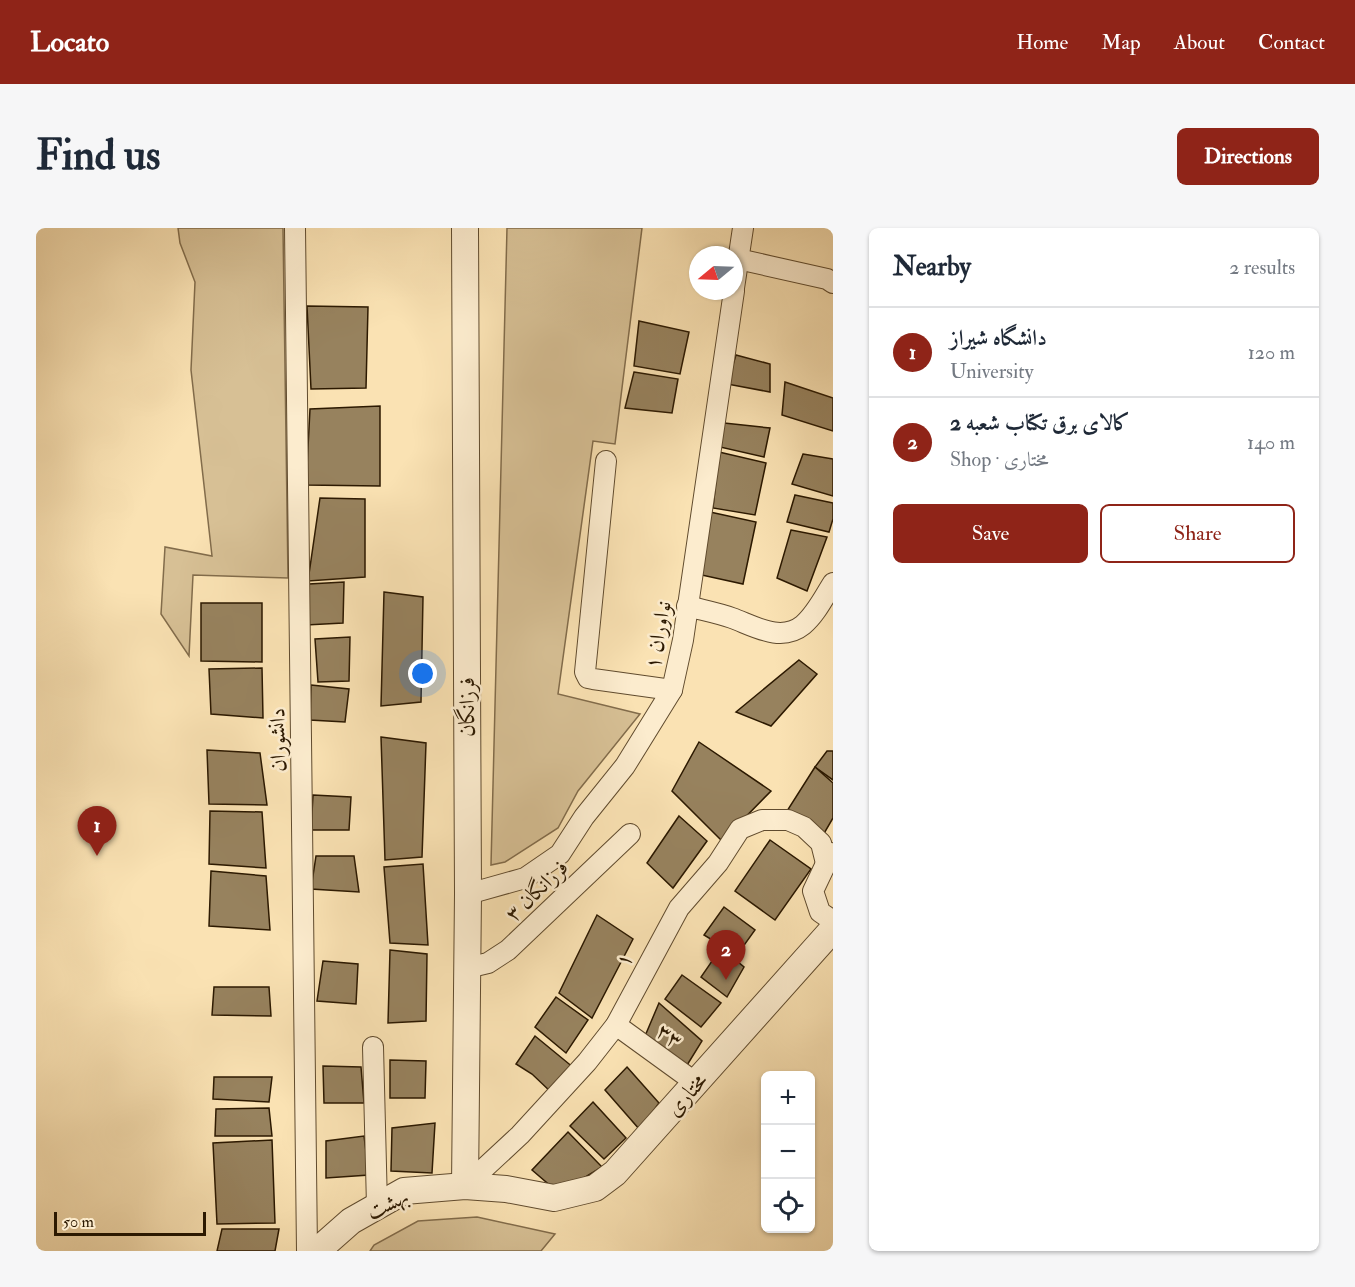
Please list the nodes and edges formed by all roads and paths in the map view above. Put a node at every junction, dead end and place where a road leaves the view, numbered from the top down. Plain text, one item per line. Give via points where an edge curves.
1 (295, 228) edge
2 (465, 228) edge
3 (478, 228) edge
4 (743, 228) edge
5 (740, 246) edge
6 (743, 260) edge
7 (464, 279) junction
8 (833, 282) edge
9 (733, 300) edge
10 (606, 461) dead end
11 (833, 583) edge
12 (687, 606) junction
13 (672, 690) junction
14 (630, 834) dead end
15 (830, 855) edge
16 (468, 894) junction
17 (833, 921) edge
18 (833, 929) edge
19 (467, 968) junction
20 (616, 1025) junction
21 (373, 1047) dead end
22 (696, 1083) junction
23 (465, 1186) junction
24 (507, 1189) joint
25 (377, 1206) junction
26 (307, 1251) edge
27 (316, 1251) edge

1 - 26 street, دانشوران
2 - 7 street, فرزانگان
3 - 7 street
4 - 5 street, نواوران ۱
6 - 8 street
7 - 16 street, فرزانگان
9 - 12 street, نواوران ۱
10 - 13 street via 585,672 588,678
11 - 12 street via 803,625 780,633
12 - 13 street, نواوران ۱
13 - 16 street, نواوران ۱ via 626,766 584,817 561,854 525,878
14 - 19 street, فرزانگان ۳ via 508,950 488,963
15 - 17 street via 813,891 820,912
15 - 20 street, ۱ via 804,827 788,820 762,820 740,829 718,863 679,908
16 - 19 street, فرزانگان
18 - 22 street, مختاری
19 - 23 street, فرزانگان
20 - 22 street, ۳۳
20 - 23 street, ۱ via 520,1135
21 - 25 street
22 - 24 street, مختاری via 615,1173 595,1188 554,1198
23 - 24 street, بهشت
23 - 25 street, بهشت via 404,1191
25 - 27 street, بهشت via 351,1221

